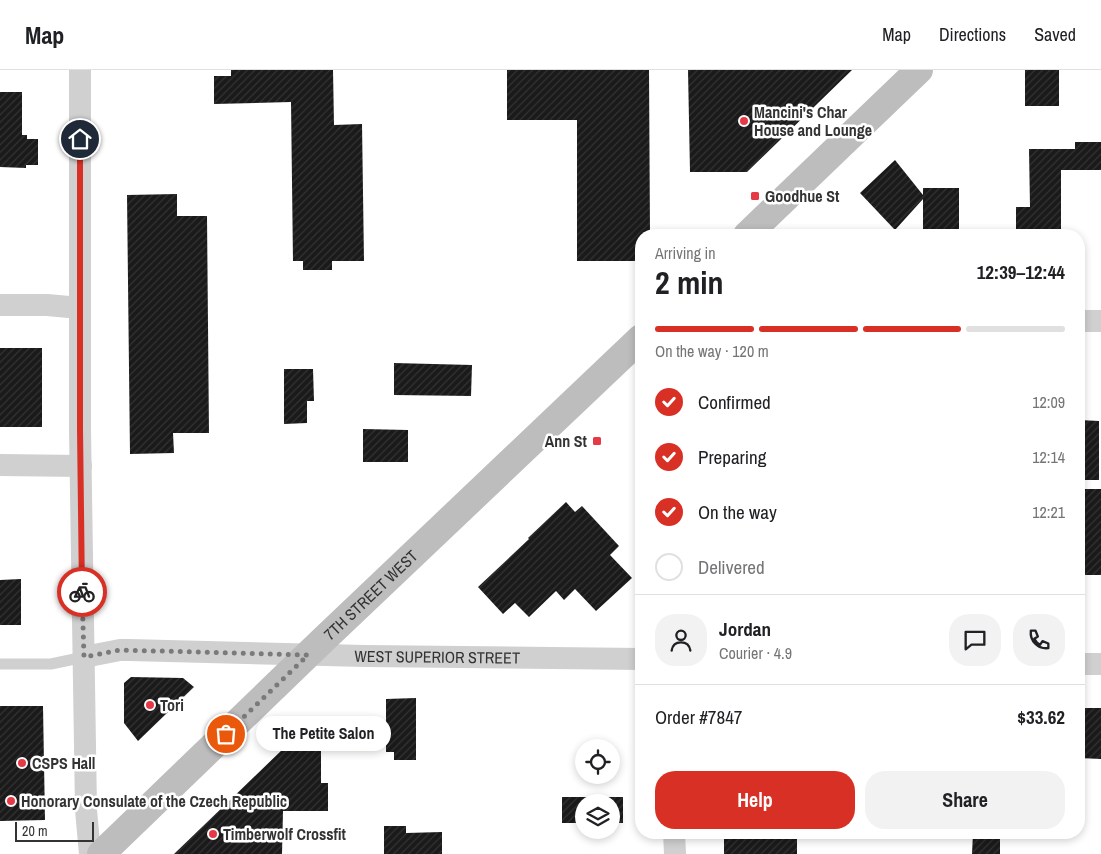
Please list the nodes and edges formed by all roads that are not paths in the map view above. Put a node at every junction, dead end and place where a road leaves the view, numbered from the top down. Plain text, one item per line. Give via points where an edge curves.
1 (80, 70) edge
2 (919, 70) edge
3 (753, 229) edge
4 (0, 305) edge
5 (80, 308) junction
6 (1085, 321) edge
7 (1101, 321) edge
8 (635, 344) edge
9 (0, 465) edge
10 (81, 466) junction
11 (308, 655) junction
12 (84, 657) junction
13 (635, 659) edge
14 (0, 664) edge
15 (1085, 664) edge
16 (1101, 664) edge
17 (674, 839) edge
18 (90, 854) edge
19 (101, 854) edge
20 (675, 854) edge

1 - 5 street
2 - 3 main road
4 - 5 street
5 - 10 street
6 - 7 street
8 - 11 main road, 7TH STREET WEST
9 - 10 street
10 - 12 street
11 - 12 street, WEST SUPERIOR STREET via 120,650
11 - 13 street, WEST SUPERIOR STREET
11 - 19 main road, 7TH STREET WEST
12 - 14 lane via 51,664
12 - 18 street via 86,810
15 - 16 street
17 - 20 street

